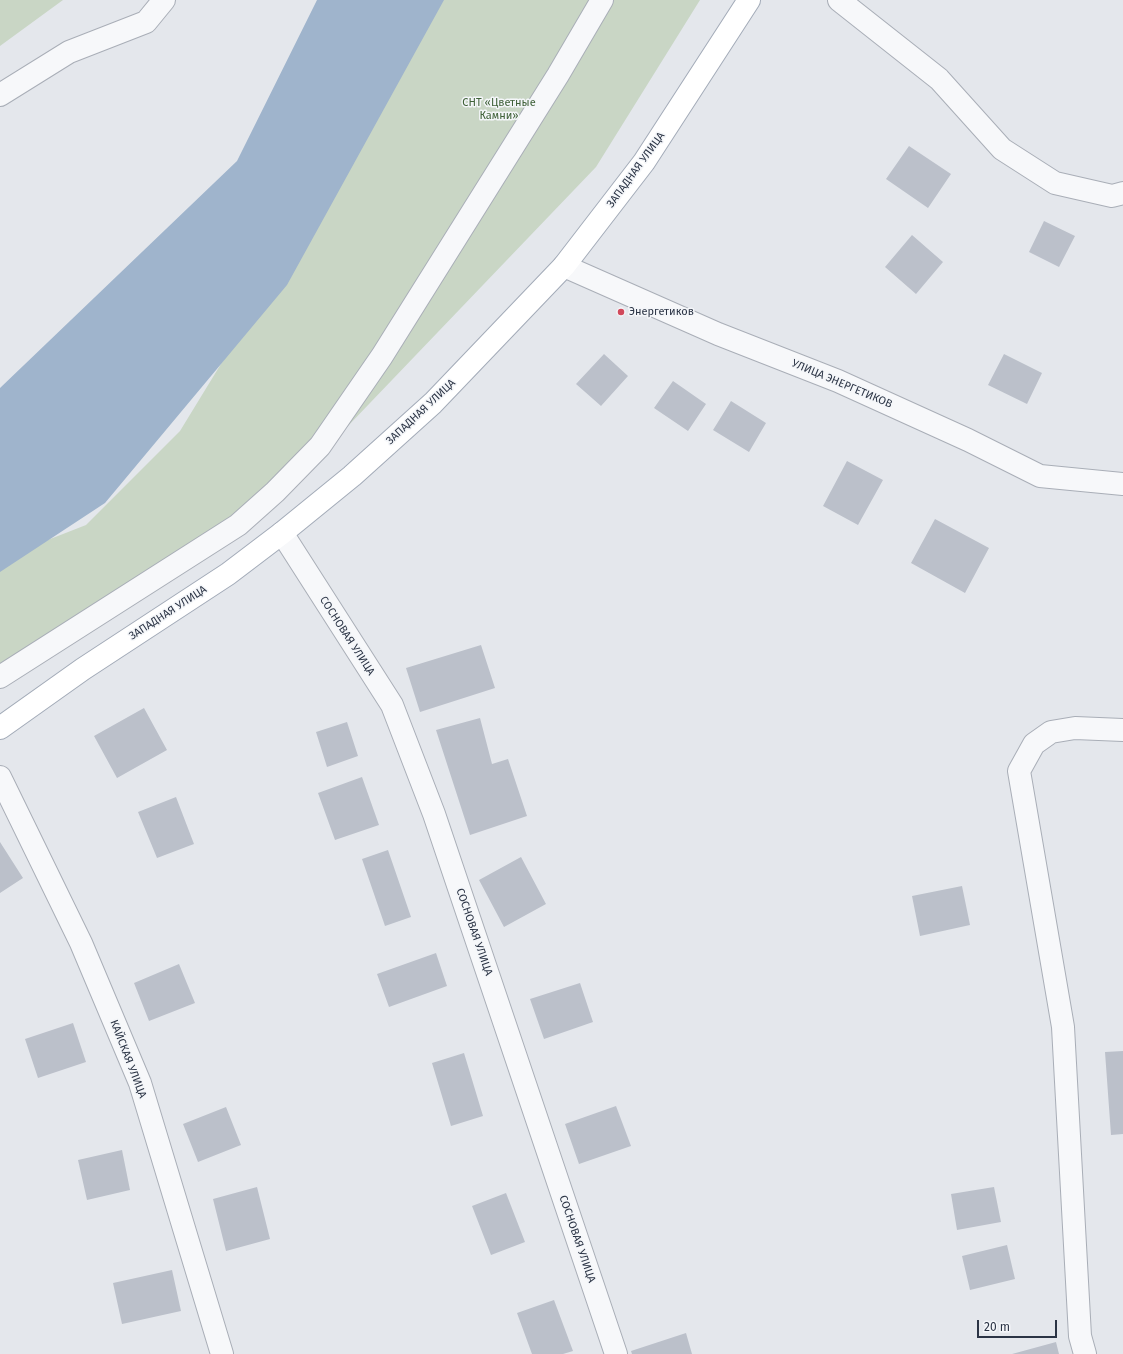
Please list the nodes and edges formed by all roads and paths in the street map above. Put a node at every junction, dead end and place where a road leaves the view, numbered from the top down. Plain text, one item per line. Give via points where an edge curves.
1 (164, 0) edge
2 (602, 0) edge
3 (748, 0) edge
4 (840, 0) edge
5 (0, 95) edge
6 (1123, 193) edge
7 (564, 266) junction
8 (1123, 484) edge
9 (282, 533) junction
10 (0, 677) edge
11 (0, 728) edge
12 (1123, 730) edge
13 (0, 777) edge
14 (222, 1354) edge
15 (616, 1354) edge
16 (1085, 1354) edge

1 - 5 street via 146,22 69,52
2 - 10 street via 382,356 320,446 238,525
3 - 7 main road, ЗАПАДНАЯ УЛИЦА via 644,162
4 - 6 street via 939,79 1002,149 1055,183 1112,196
7 - 8 street, УЛИЦА ЭНЕРГЕТИКОВ via 718,334 838,381 1040,476
7 - 9 main road, ЗАПАДНАЯ УЛИЦА via 433,403 352,476
9 - 11 main road, ЗАПАДНАЯ УЛИЦА via 228,574 83,668
9 - 15 street, СОСНОВАЯ УЛИЦА via 392,706 437,821
12 - 16 street via 1075,728 1051,732 1034,744 1019,771 1063,1027 1080,1336
13 - 14 street, КАЙСКАЯ УЛИЦА via 81,943 140,1083

